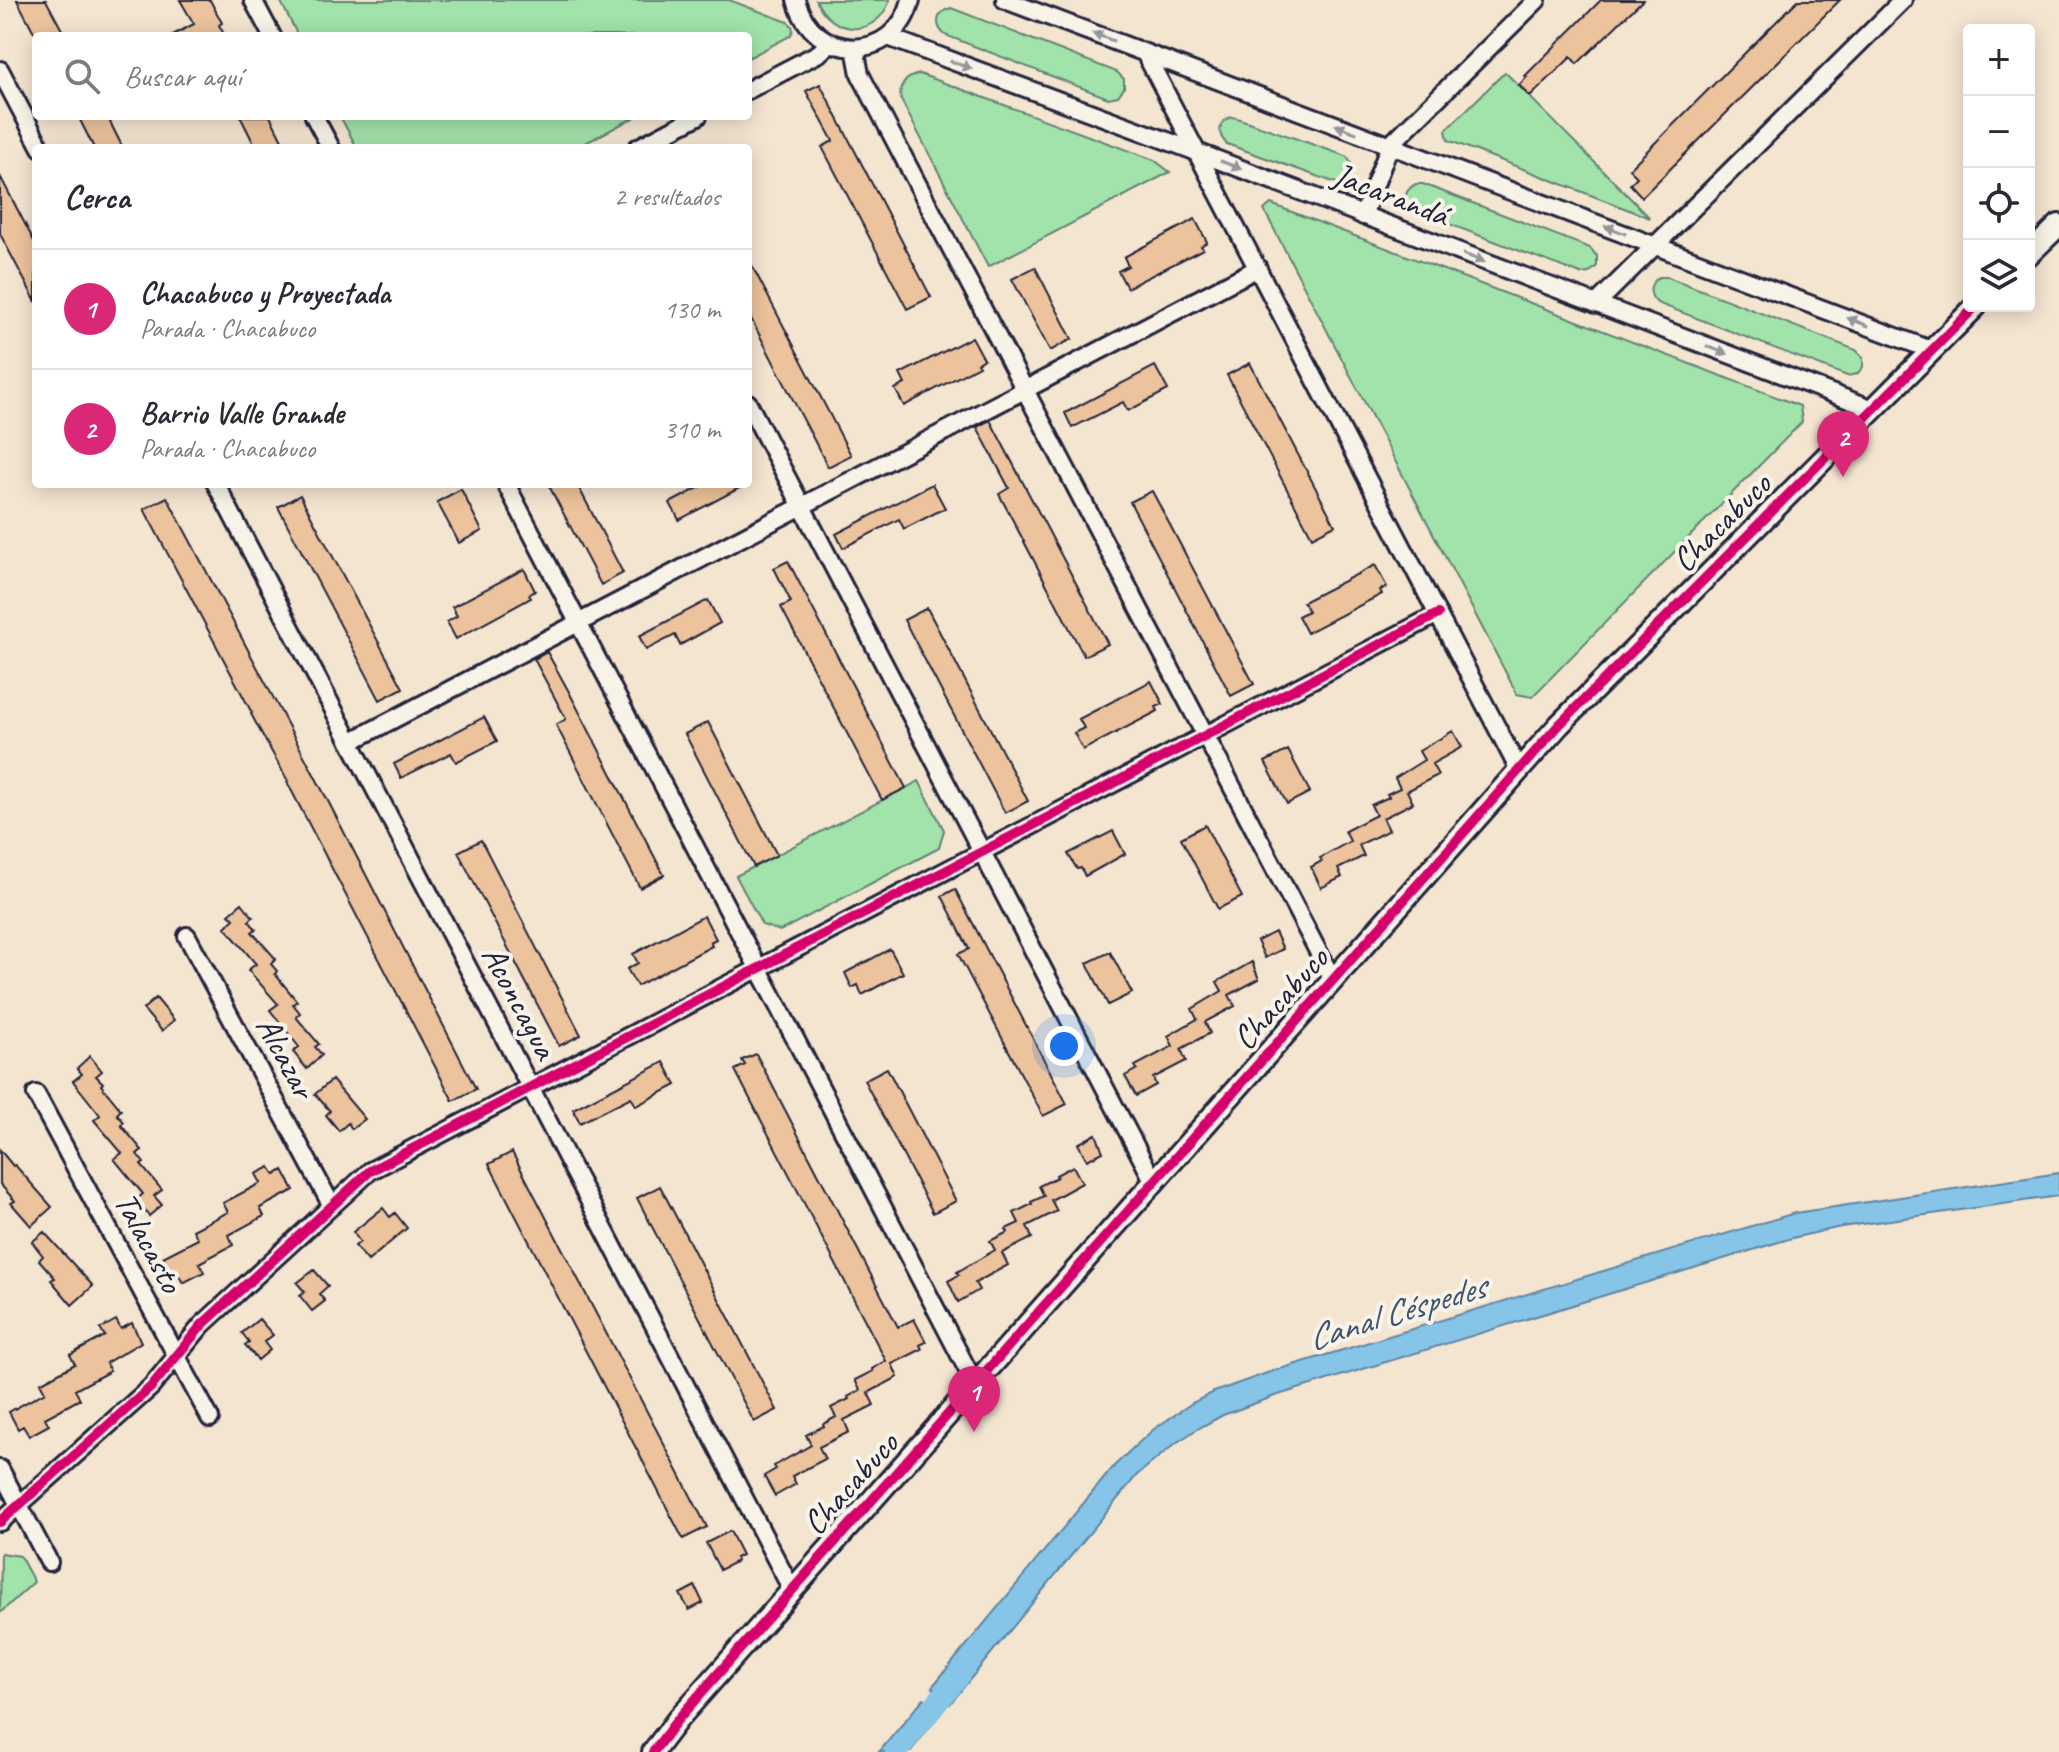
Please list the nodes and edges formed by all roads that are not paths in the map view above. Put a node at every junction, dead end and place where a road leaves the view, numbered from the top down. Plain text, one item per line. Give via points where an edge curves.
1 (253, 0) edge
2 (911, 0) edge
3 (1005, 0) edge
4 (1537, 0) edge
5 (1903, 0) edge
6 (795, 1) edge
7 (270, 32) edge
8 (888, 37) junction
9 (830, 43) junction
10 (855, 48) junction
11 (1145, 53) junction
12 (0, 70) edge
13 (752, 88) edge
14 (316, 120) edge
15 (690, 120) edge
16 (39, 144) edge
17 (329, 144) edge
18 (645, 144) edge
19 (1390, 145) junction
20 (1197, 152) junction
21 (1363, 216) junction
22 (2059, 225) edge
23 (1655, 246) junction
24 (2035, 248) edge
25 (1258, 268) junction
26 (1596, 304) junction
27 (1970, 312) edge
28 (1931, 350) junction
29 (1025, 390) junction
30 (1873, 409) junction
31 (752, 411) edge
32 (218, 488) edge
33 (508, 488) edge
34 (802, 506) junction
35 (1438, 614) junction
36 (578, 623) junction
37 (1206, 735) junction
38 (350, 742) junction
39 (1519, 770) junction
40 (982, 852) junction
41 (187, 936) dead end
42 (758, 968) junction
43 (1333, 980) junction
44 (530, 1087) junction
45 (36, 1094) dead end
46 (1154, 1182) junction
47 (332, 1206) junction
48 (176, 1356) junction
49 (975, 1384) junction
50 (210, 1418) dead end
51 (0, 1469) edge
52 (19, 1505) junction
53 (0, 1522) edge
54 (49, 1562) dead end
55 (792, 1590) junction
56 (653, 1752) edge

1 - 7 street
2 - 8 street via 900,26
11 -> 3 street, Jacarandá
4 - 19 street
5 - 23 street
6 - 9 street via 809,26
8 - 10 street
8 -> 20 street, Jacarandá
9 - 10 street
9 - 13 street
10 - 29 street via 860,74
19 -> 11 street, Jacarandá
11 - 20 street
12 - 16 street
14 - 17 street
15 - 18 street
19 - 21 street
23 -> 19 street, Jacarandá
20 -> 21 street, Jacarandá
20 - 25 street
21 -> 26 street, Jacarandá
22 - 24 street
23 - 26 street
28 -> 23 street, Jacarandá
25 - 29 street
25 - 35 street
26 -> 30 street, Jacarandá
27 - 28 street, Chacabuco
28 - 30 street, Chacabuco
29 - 34 street
29 - 37 street
30 - 39 street, Chacabuco
31 - 34 street
32 - 38 street, Aconcagua
33 - 36 street
34 - 36 street
34 - 40 street
35 - 37 street
35 - 39 street
36 - 38 street
36 - 42 street
37 - 40 street
37 - 43 street
38 - 44 street, Aconcagua
39 - 43 street, Chacabuco
40 - 42 street
40 - 46 street
41 - 47 street, Alcazar
42 - 44 street
42 - 49 street
43 - 46 street, Chacabuco
44 - 47 street via 370,1171
44 - 55 street, Aconcagua
45 - 48 street, Talacasto
46 - 49 street, Chacabuco
47 - 48 street via 202,1325
48 - 50 street, Talacasto
48 - 52 street via 151,1387
49 - 55 street, Chacabuco
51 - 52 street
52 - 53 street
52 - 54 street
55 - 56 street, Chacabuco

